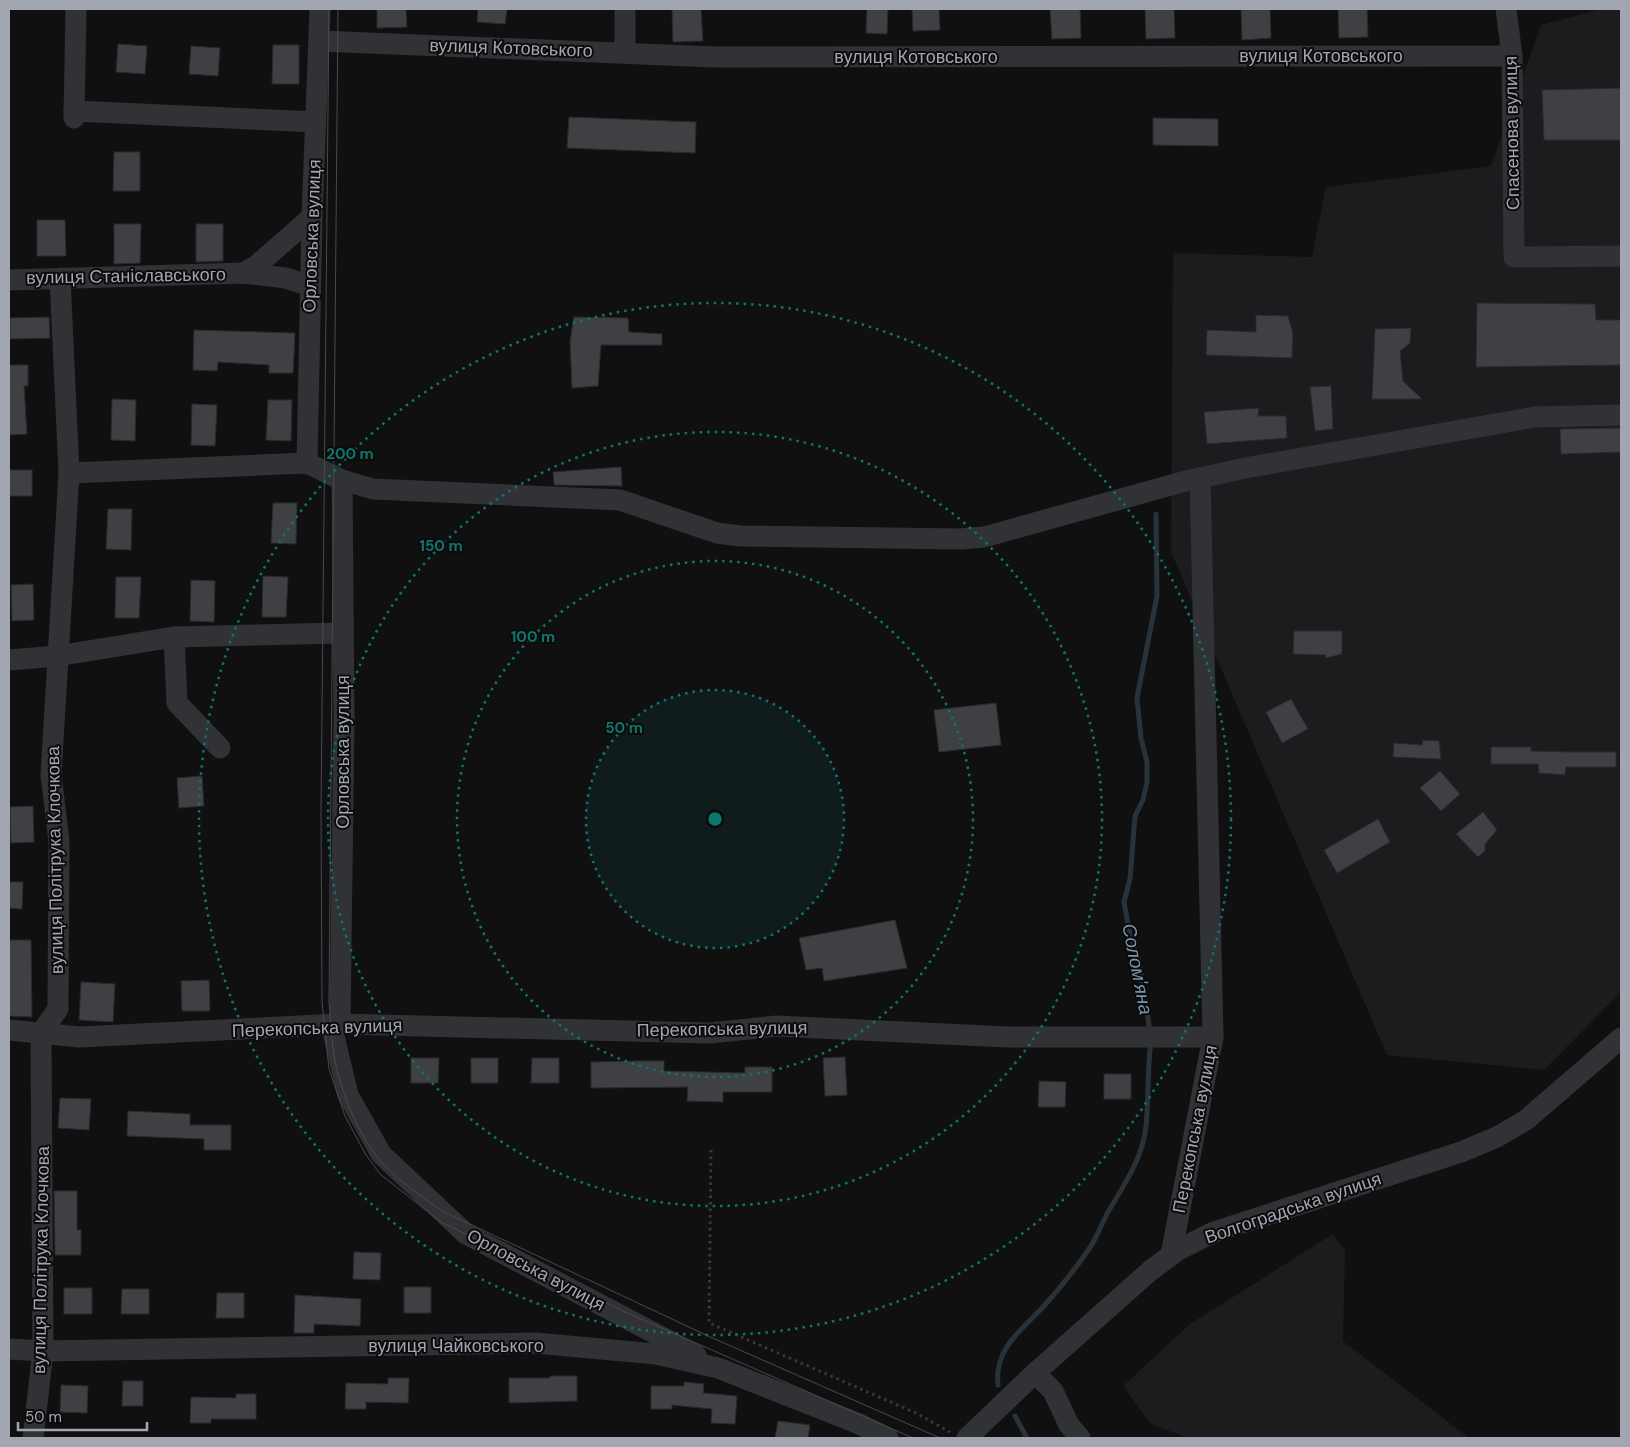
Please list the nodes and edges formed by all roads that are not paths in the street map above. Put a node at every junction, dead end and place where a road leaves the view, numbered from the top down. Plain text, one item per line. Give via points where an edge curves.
1 (76, 9) edge
2 (320, 9) edge
3 (625, 9) edge
4 (1506, 9) edge
5 (320, 41) junction
6 (625, 52) junction
7 (1512, 56) junction
8 (316, 122) junction
9 (312, 217) junction
10 (1621, 256) edge
11 (243, 273) junction
12 (60, 278) junction
13 (9, 280) edge
14 (310, 286) junction
15 (1621, 415) edge
16 (307, 464) junction
17 (70, 472) junction
18 (1200, 478) junction
19 (342, 480) junction
20 (343, 633) junction
21 (174, 637) junction
22 (57, 656) junction
23 (9, 660) edge
24 (220, 748) dead end
25 (335, 1024) junction
26 (9, 1030) edge
27 (41, 1034) junction
28 (1213, 1037) junction
29 (1621, 1038) edge
30 (1171, 1255) junction
31 (9, 1349) edge
32 (43, 1351) junction
33 (727, 1372) junction
34 (1035, 1373) junction
35 (960, 1436) edge
36 (34, 1438) edge
37 (888, 1438) edge
38 (1080, 1438) edge

1 - 8 street via 74,114
2 - 5 street, Орловська вулиця
3 - 6 street
4 - 7 street, Спасенова вулиця
5 - 6 street, вулиця Котовського
5 - 8 street, Орловська вулиця
6 - 7 street, вулиця Котовського via 715,57
7 - 10 street, Спасенова вулиця via 1514,257
8 - 9 street, Орловська вулиця
9 - 11 street, вулиця Станіславського via 256,266
9 - 14 street, Орловська вулиця
11 - 12 street, вулиця Станіславського
11 - 14 street, вулиця Станіславського via 286,278
12 - 13 street, вулиця Станіславського
12 - 17 street, вулиця Політрука Клочкова
14 - 16 street, Орловська вулиця
15 - 18 street via 1535,417
16 - 17 street
16 - 19 street
17 - 22 street, вулиця Політрука Клочкова
18 - 19 street via 984,537 960,539 717,534 620,500 373,490
18 - 28 street
19 - 20 street, Орловська вулиця
20 - 21 street
20 - 25 street, Орловська вулиця
21 - 22 street
21 - 24 street via 177,703
22 - 23 street
22 - 27 street, вулиця Політрука Клочкова via 51,776 59,841 58,1009
25 - 27 street, Перекопська вулиця via 79,1037
25 - 28 street, Перекопська вулиця via 710,1033 777,1026 1007,1037
25 - 33 street, Орловська вулиця via 348,1095 381,1154 466,1234
26 - 27 street, Перекопська вулиця
27 - 32 street, вулиця Політрука Клочкова
28 - 30 street, Перекопська вулиця
29 - 30 street, Волгоградська вулиця via 1526,1120 1497,1137 1461,1152 1214,1232
30 - 34 street, Волгоградська вулиця
31 - 32 street, вулиця Чайковського
32 - 33 street, вулиця Чайковського via 536,1343 656,1354
32 - 36 street, вулиця Політрука Клочкова
33 - 37 street, вулиця Чайковського
34 - 35 street, Волгоградська вулиця
34 - 38 street via 1053,1391 1068,1425

